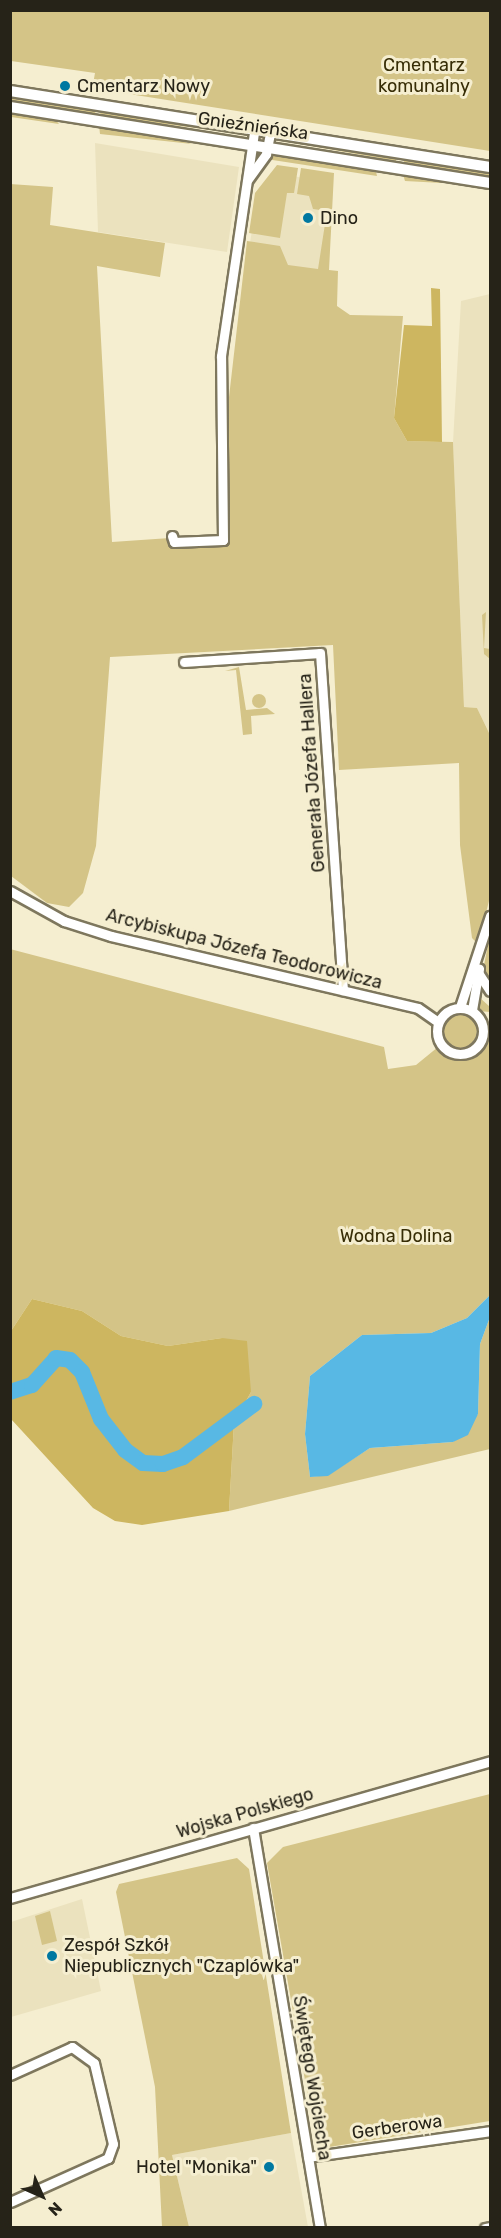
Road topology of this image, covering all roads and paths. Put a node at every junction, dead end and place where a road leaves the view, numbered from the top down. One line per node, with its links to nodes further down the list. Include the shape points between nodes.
1 (10, 91): 3 (main road, Gnieźnieńska)
2 (10, 107): 5 (main road, Gnieźnieńska)
3 (255, 127): 4 (main road, Gnieźnieńska); 5 (street)
4 (271, 129): 6 (street); 7 (main road, Gnieźnieńska)
5 (252, 143): 6 (main road, Gnieźnieńska); 8 (street)
6 (268, 145): 8 (street); 9 (main road, Gnieźnieńska)
7 (490, 167)
8 (246, 181): 10 (street, via 221,356 223,540 174,542)
9 (490, 183)
10 (172, 536)
11 (184, 662): 16 (street, Generała Józefa Hallera, via 320,653)
12 (10, 891): 16 (street, Arcybiskupa Józefa Teodorowicza, via 64,921 111,936)
13 (490, 916): 14 (street)
14 (479, 960): 15 (street); 18 (street)
15 (479, 974): 17 (street); 19 (street)
16 (344, 990): 22 (street, Arcybiskupa Józefa Teodorowicza, via 417,1008)
17 (490, 991)
18 (460, 1007): 19 (street); 22 (street)
19 (472, 1010): 21 (street)
20 (490, 1015): 21 (street)
21 (480, 1017): 23 (street)
22 (438, 1022): 23 (street, via 438,1038 454,1053 476,1049)
23 (487, 1028)
24 (490, 1761): 25 (street, Wojska Polskiego)
25 (253, 1828): 26 (street, Wojska Polskiego); 29 (street, Świętego Wojciecha)
26 (10, 1898)
27 (10, 2075): 30 (street, via 72,2047 94,2063 113,2144 108,2158)
28 (490, 2131): 29 (street, Gerberowa)
29 (308, 2157): 32 (street, Świętego Wojciecha)
30 (10, 2202)
31 (490, 2227): 33 (street)
32 (321, 2228)
33 (485, 2228)

